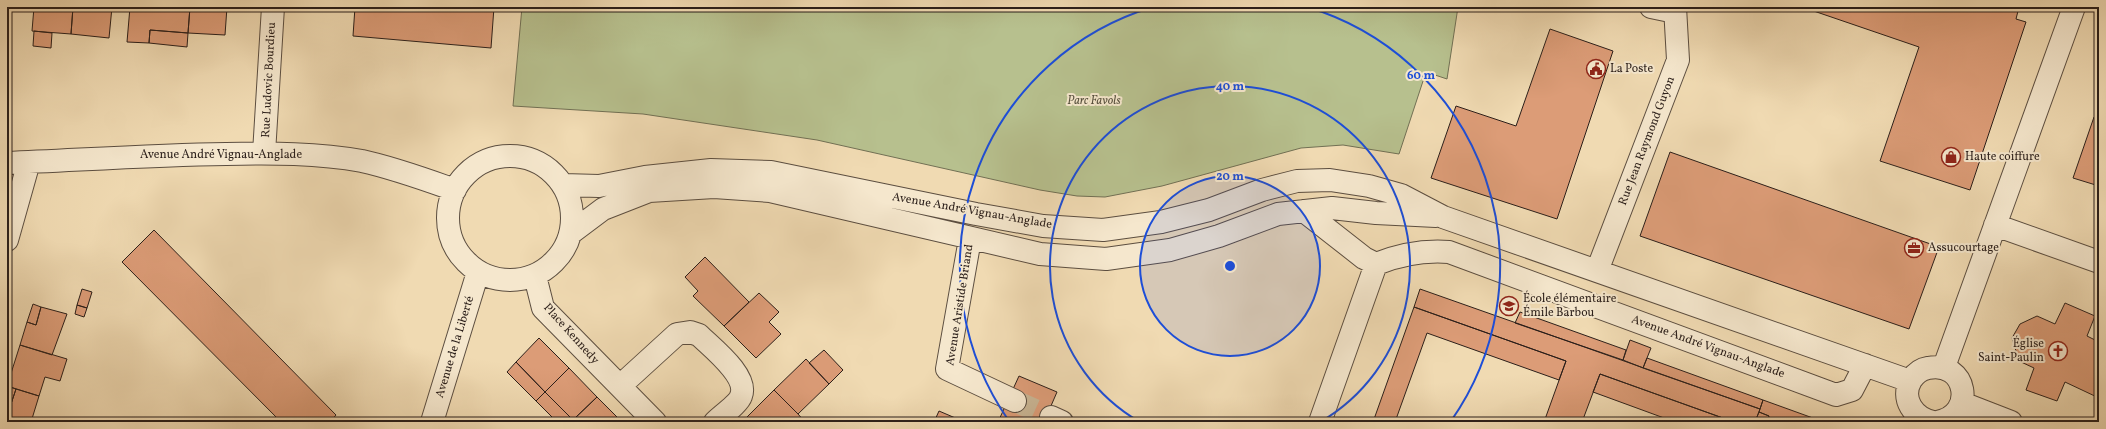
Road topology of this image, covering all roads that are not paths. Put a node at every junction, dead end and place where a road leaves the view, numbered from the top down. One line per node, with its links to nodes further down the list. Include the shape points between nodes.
1 (273, 7): 5 (street, Rue Ludovic Bourdieu)
2 (1651, 7): 4 (street)
3 (2074, 7): 12 (street)
4 (1675, 9): 18 (street, Rue Jean Raymond Guyon, via 1678,60)
5 (264, 153): 7 (street, Avenue André Vignau-Anglade, via 145,155); 9 (street, Avenue André Vignau-Anglade, via 361,161 405,172)
6 (7, 162): 7 (street, Avenue André Vignau-Anglade)
7 (29, 162): 15 (street)
8 (563, 185): 9 (street, via 543,164 515,157 503,157 480,164 465,175); 11 (street, Avenue André Vignau-Anglade, via 599,186 645,177 711,170 771,172 1043,226 1103,230 1161,222 1209,210 1262,190 1297,181 1330,180 1369,186 1401,195); 13 (street, via 570,200 573,216)
9 (455, 190): 19 (street, via 449,208 448,227 454,245 464,260)
10 (1304, 211): 11 (street, Avenue André Vignau-Anglade, via 1332,208); 14 (street, Avenue André Vignau-Anglade, via 1278,214 1219,236 1170,250 1106,259 1040,254); 17 (street, via 1364,258)
11 (1443, 217): 18 (street, Avenue André Vignau-Anglade)
12 (1995, 225): 16 (street); 22 (street)
13 (571, 233): 14 (street, Avenue André Vignau-Anglade, via 603,209 649,191 714,187 770,191); 20 (street, via 564,251 551,266)
14 (970, 239): 25 (street, Avenue Aristide Briand, via 947,370)
15 (7, 240)
16 (2099, 262)
17 (1376, 264): 21 (street, Avenue André Vignau-Anglade, via 1397,256 1427,251 1449,252 1836,395 1852,390); 30 (street)
18 (1597, 271): 21 (street, Avenue André Vignau-Anglade)
19 (478, 272): 20 (street, via 496,279 516,280); 27 (street, Avenue de la Liberté)
20 (535, 276): 24 (street, Place Kennedy, via 544,308)
21 (1865, 365): 23 (street, Avenue André Vignau-Anglade)
22 (1944, 368): 23 (street, via 1925,368); 26 (street, via 1952,372 1962,385)
23 (1910, 381): 31 (street, via 1908,399 1911,408 1917,416)
24 (620, 386): 28 (street, Place Kennedy); 29 (street, via 677,334 690,332 699,336 738,374 742,386 741,396)
25 (1015, 401)
26 (1962, 403): 31 (street, via 1951,417); 32 (street)
27 (432, 422)
28 (655, 422)
29 (715, 422)
30 (1320, 422)
31 (1930, 422)
32 (2011, 422)

